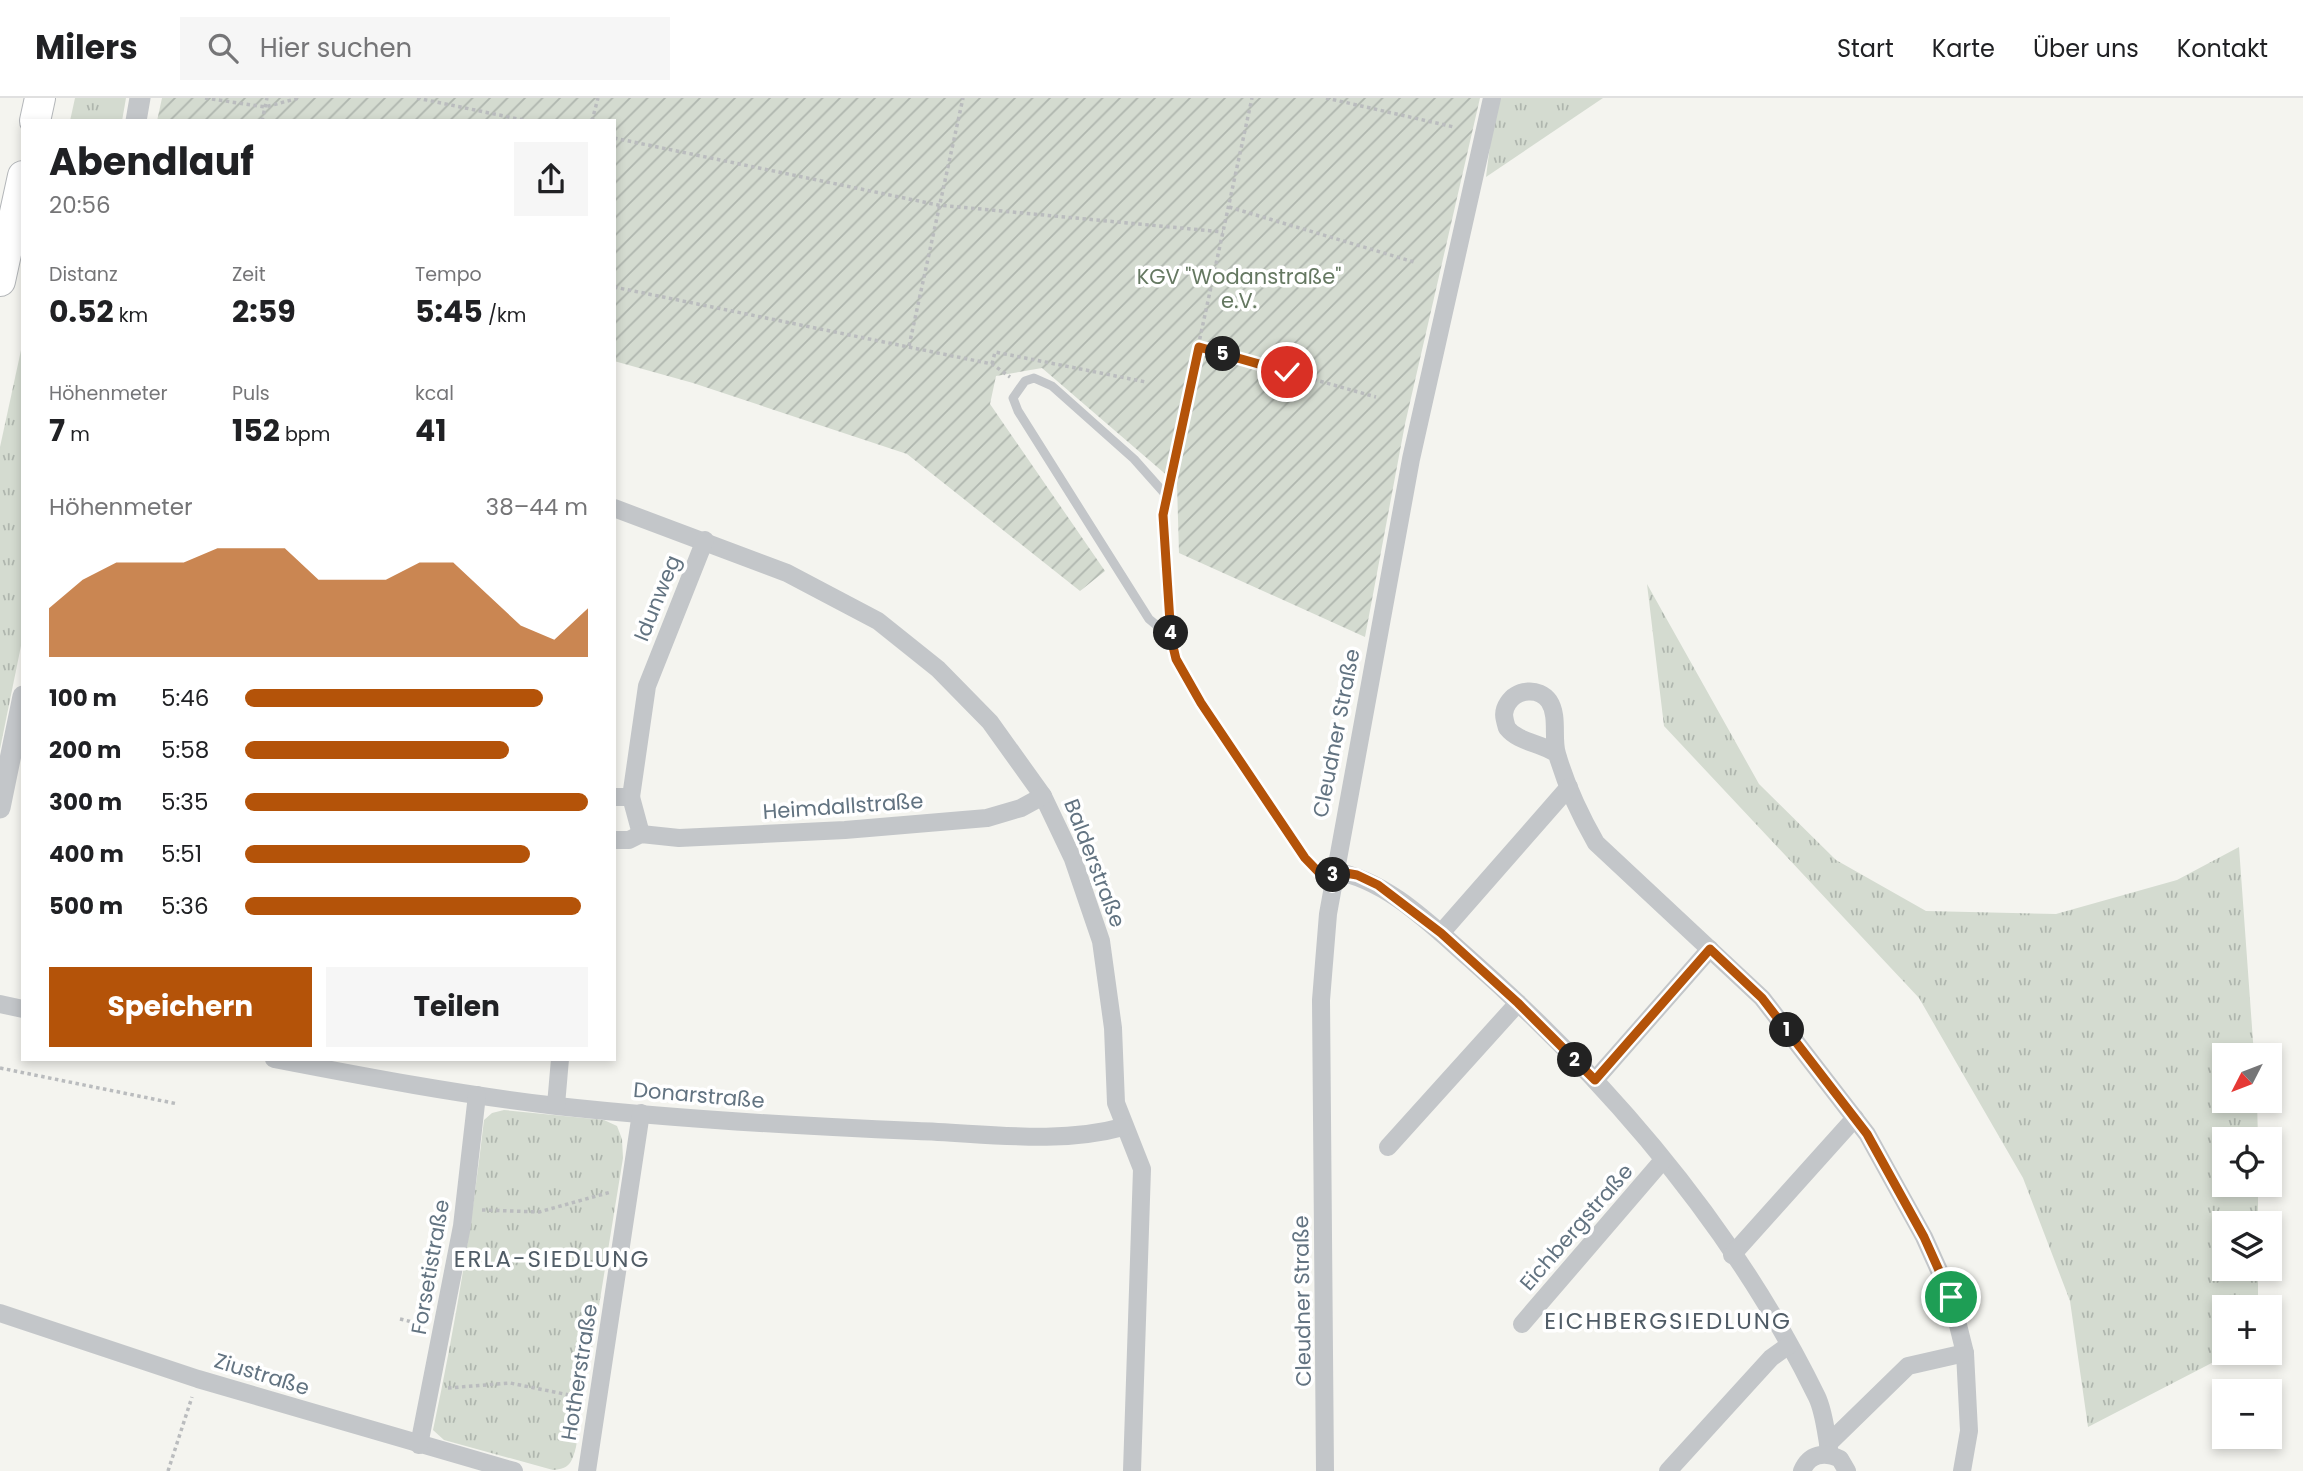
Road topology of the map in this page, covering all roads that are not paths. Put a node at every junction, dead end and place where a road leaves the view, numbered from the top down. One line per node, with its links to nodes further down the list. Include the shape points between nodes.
1 (40, 98): 4 (highway)
2 (140, 98): 5 (street)
3 (1492, 98): 19 (street, Cleudner Straße, via 1411,459)
4 (35, 119)
5 (136, 119)
6 (21, 185): 7 (highway)
7 (0, 281)
8 (616, 510): 9 (street, Balderstraße)
9 (705, 540): 14 (street, Balderstraße, via 849,603 907,642 990,722); 15 (street, Idunweg, via 647,686)
10 (1171, 638): 10 (lane, via 1163,515 1166,495 1134,459 1052,386 1034,378 1018,386 1013,398 1027,426 1149,620); 19 (lane, via 1176,659 1201,703 1305,858)
11 (21, 708): 16 (street)
12 (1557, 754): 13 (street)
13 (1569, 787): 20 (street); 21 (street, via 1596,843)
14 (1044, 796): 17 (street, Heimdallstraße, via 987,818 692,838); 32 (street, Balderstraße, via 1073,859 1101,941 1113,1028 1116,1103)
15 (622, 797): 17 (street)
16 (0, 808)
17 (641, 834): 18 (street, Heimdallstraße)
18 (616, 840)
19 (1333, 879): 20 (street, Eichbergstraße, via 1357,875 1378,885); 45 (street, Cleudner Straße, via 1321,1000)
20 (1441, 933): 22 (street, Eichbergstraße)
21 (1710, 949): 27 (street); 31 (street, via 1762,998)
22 (1518, 1003): 27 (street, Eichbergstraße); 33 (street)
23 (0, 1004): 24 (street)
24 (21, 1009)
25 (285, 1061): 28 (street, Donarstraße)
26 (560, 1061): 29 (street)
27 (1595, 1080): 34 (street, Eichbergstraße)
28 (477, 1095): 29 (street, Donarstraße); 40 (street, Forsetistraße, via 464,1210)
29 (556, 1105): 30 (street, Donarstraße)
30 (641, 1113): 32 (street, Donarstraße, via 807,1126 1042,1135 1092,1135); 43 (street, Hotherstraße)
31 (1855, 1118): 35 (street); 39 (street, via 1924,1237 1951,1297)
32 (1123, 1127): 44 (street, Balderstraße, via 1142,1169)
33 (1388, 1147)
34 (1663, 1160): 35 (street, Eichbergstraße); 37 (street, Eichbergstraße)
35 (1732, 1255): 38 (street, Eichbergstraße)
36 (0, 1313): 40 (street, Ziustraße)
37 (1522, 1324)
38 (1788, 1345): 41 (street, Eichbergstraße, via 1818,1400); 46 (street, via 1770,1358)
39 (1965, 1353): 41 (street, via 1908,1366); 49 (street, via 1969,1431)
40 (419, 1445): 42 (street, Ziustraße)
41 (1829, 1449): 47 (street, via 1810,1458); 48 (street)
42 (503, 1470)
43 (587, 1471)
44 (1132, 1471)
45 (1325, 1471)
46 (1668, 1471)
47 (1802, 1471)
48 (1847, 1471)
49 (1962, 1471)

